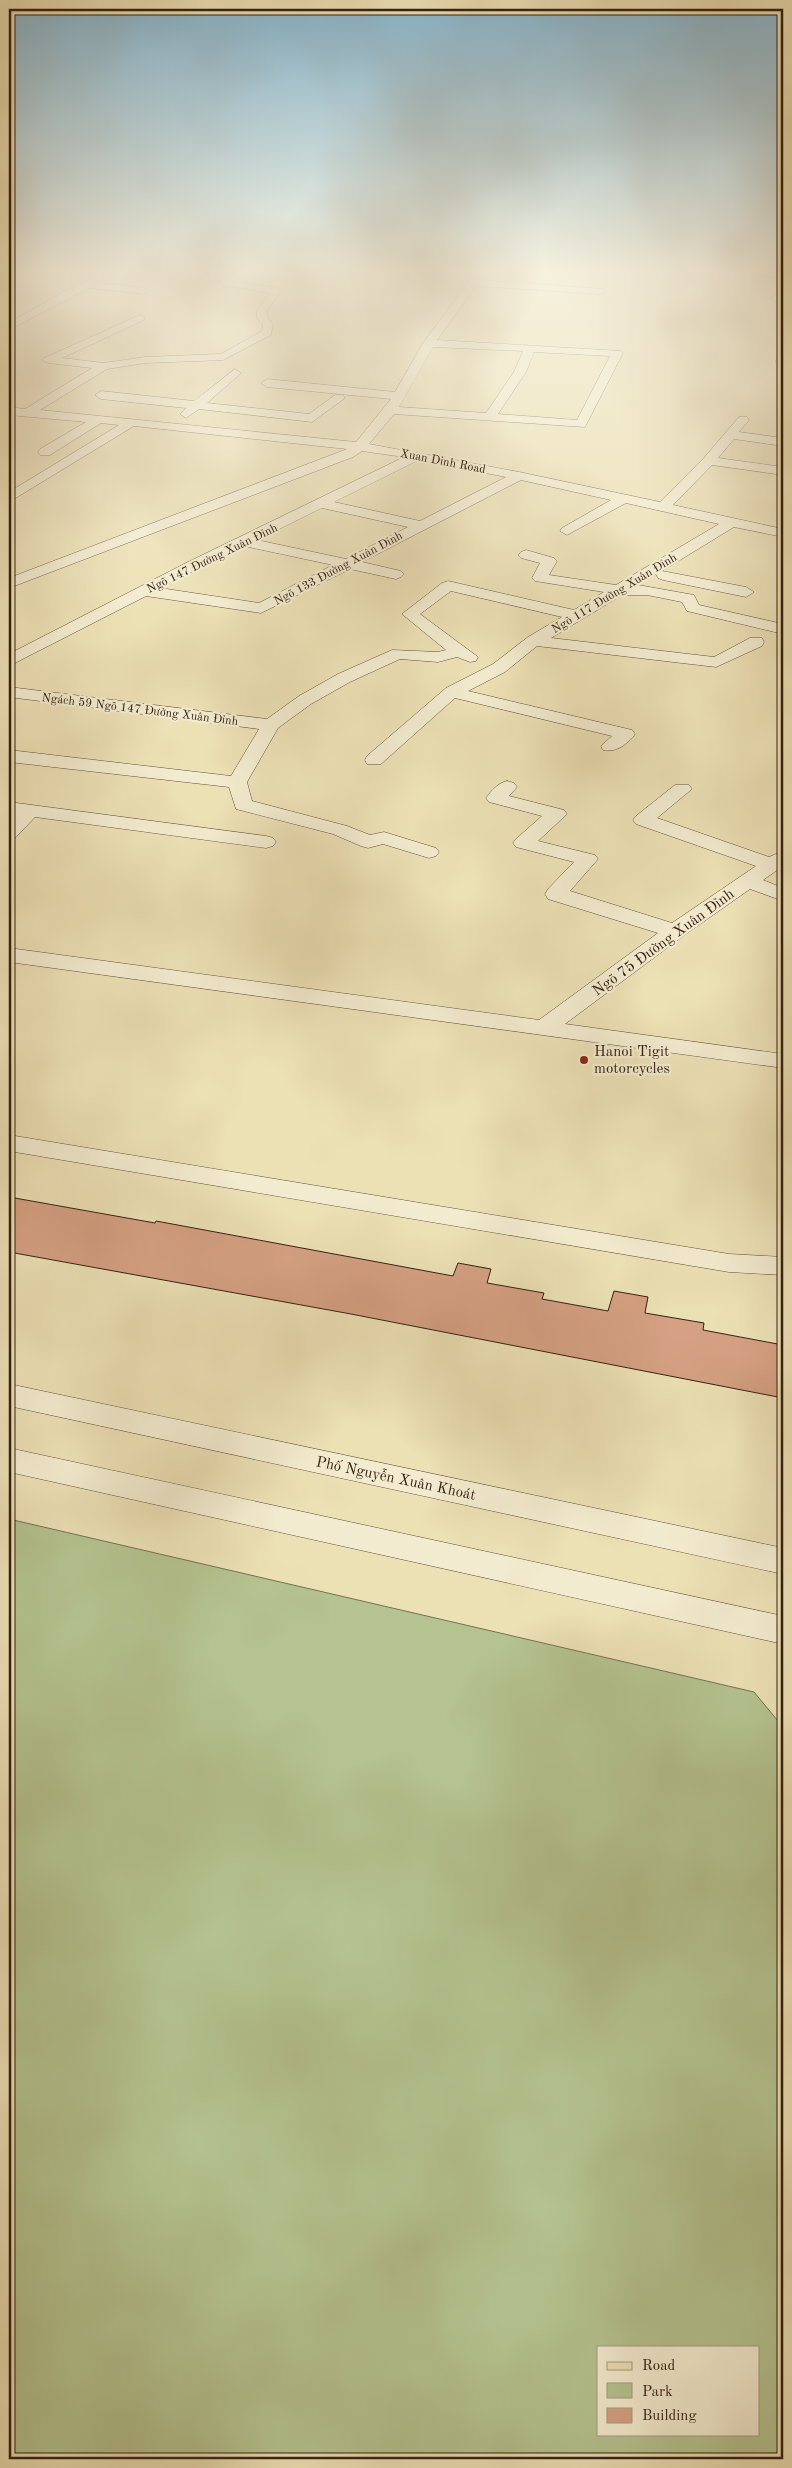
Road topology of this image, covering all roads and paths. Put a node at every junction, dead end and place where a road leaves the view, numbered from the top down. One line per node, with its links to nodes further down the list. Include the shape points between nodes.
1 (72, 386): 15 (street)
2 (217, 386): 8 (street)
3 (299, 386): 10 (street)
4 (405, 386): 10 (street)
5 (511, 386): 16 (street)
6 (600, 386): 16 (street, via 581,424)
7 (195, 387): 8 (street)
8 (214, 389): 12 (street)
9 (101, 396): 12 (street)
10 (400, 396): 13 (street)
11 (315, 402): 12 (street, via 336,401 312,418)
12 (195, 404): 20 (street)
13 (391, 410): 16 (street); 24 (street)
14 (9, 411): 15 (street, Xuan Dinh Road)
15 (28, 413): 17 (street, Xuan Dinh Road)
16 (490, 417)
17 (99, 419): 19 (street, Xuan Dinh Road); 26 (street)
18 (743, 420): 21 (street)
19 (132, 422): 20 (street, Xuan Dinh Road); 31 (street)
20 (174, 426): 22 (street, Xuan Dinh Road)
21 (729, 435): 23 (street); 28 (street)
22 (298, 439): 24 (street, Xuan Dinh Road); 25 (street)
23 (783, 442)
24 (360, 446): 27 (street, Xuan Dinh Road); 44 (street, via 314,468)
25 (282, 451)
26 (45, 452)
27 (417, 456): 30 (street, Xuan Dinh Road); 33 (street, Ngõ 147 Đường Xuân Đỉnh)
28 (709, 461): 29 (street); 34 (street)
29 (783, 471)
30 (519, 476): 32 (street, Xuan Dinh Road); 36 (street, Ngõ 133 Đường Xuân Đỉnh)
31 (9, 498)
32 (623, 499): 34 (street, Xuan Dinh Road); 37 (street)
33 (320, 503): 36 (street); 39 (street, Ngõ 147 Đường Xuân Đỉnh)
34 (663, 507): 35 (street, Xuan Dinh Road)
35 (732, 522): 38 (street, Xuan Dinh Road); 42 (street, Ngõ 117 Đường Xuân Đỉnh)
36 (420, 525): 41 (street, Ngõ 133 Đường Xuân Đỉnh)
37 (567, 531)
38 (783, 533)
39 (243, 542): 41 (street); 46 (street, Ngõ 147 Đường Xuân Đỉnh)
40 (526, 555): 45 (street, via 549,561 540,578)
41 (346, 564): 43 (street); 46 (street, Ngõ 133 Đường Xuân Đỉnh, via 261,608)
42 (649, 572): 45 (street, Ngõ 117 Đường Xuân Đỉnh); 47 (street)
43 (396, 574)
44 (9, 583)
45 (619, 590): 48 (street, Ngõ 117 Đường Xuân Đỉnh); 49 (street, via 647,590 688,598 694,608)
46 (145, 591): 53 (street, Ngõ 147 Đường Xuân Đỉnh)
47 (746, 592)
48 (577, 616): 50 (street, Ngõ 117 Đường Xuân Đỉnh); 52 (street, via 448,586 410,614)
49 (783, 628)
50 (534, 641): 51 (street, via 716,662); 54 (street, Ngõ 117 Đường Xuân Đỉnh)
51 (756, 642)
52 (459, 652): 54 (street); 59 (street, via 438,657 398,654 305,700)
53 (9, 661)
54 (499, 668): 56 (street, Ngõ 117 Đường Xuân Đỉnh)
55 (9, 692): 59 (street, Ngách 59 Ngõ 147 Đường Xuân Đỉnh)
56 (452, 692): 58 (street); 62 (street, Ngõ 117 Đường Xuân Đỉnh)
57 (601, 708): 58 (street)
58 (579, 723): 60 (street, via 626,734)
59 (271, 726): 63 (street)
60 (610, 746)
61 (9, 756): 63 (street)
62 (374, 760)
63 (237, 782): 66 (street)
64 (507, 787): 76 (street, via 496,798 557,814 523,843 588,859 556,894)
65 (682, 789): 73 (street, via 643,820)
66 (243, 804): 70 (street); 72 (street, via 340,830 368,842 384,838)
67 (9, 808): 68 (street)
68 (31, 810): 69 (street); 70 (street)
69 (9, 834)
70 (204, 834): 71 (street)
71 (266, 842)
72 (429, 852)
73 (778, 861): 74 (street, Ngõ 75 Đường Xuân Đỉnh)
74 (747, 882): 75 (street); 76 (street, Ngõ 75 Đường Xuân Đỉnh)
75 (783, 895)
76 (675, 931): 78 (street, Ngõ 75 Đường Xuân Đỉnh)
77 (9, 955): 78 (street)
78 (544, 1028): 79 (street)
79 (783, 1061)
80 (9, 1143): 81 (street, via 729,1263)
81 (783, 1266)
82 (9, 1395): 84 (street, Phố Nguyễn Xuân Khoát)
83 (9, 1460): 85 (street)
84 (783, 1561)
85 (783, 1630)

